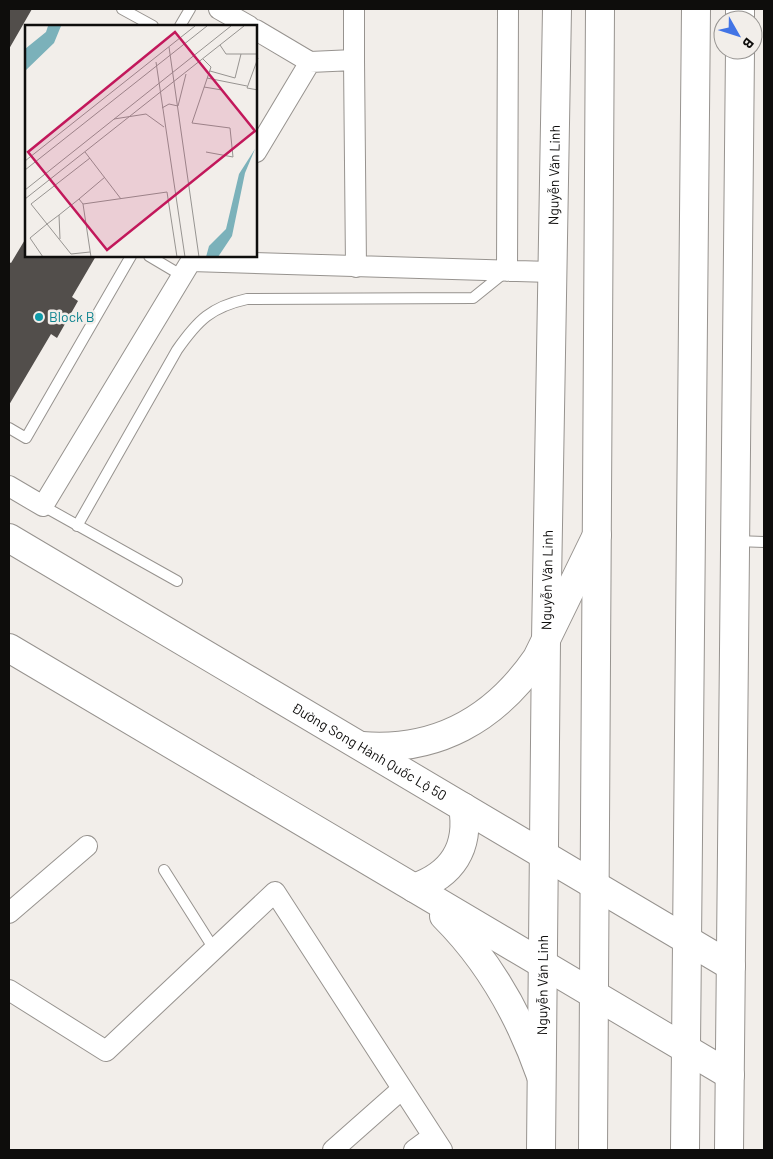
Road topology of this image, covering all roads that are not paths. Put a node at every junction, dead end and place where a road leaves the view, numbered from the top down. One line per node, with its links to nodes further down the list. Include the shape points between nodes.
1 (122, 9): 9 (lane)
2 (190, 9): 10 (lane)
3 (219, 9): 11 (street)
4 (354, 9): 13 (street)
5 (508, 9): 21 (street)
6 (557, 9): 22 (main road, Nguyễn Văn Linh)
7 (600, 9): 27 (main road)
8 (696, 9): 42 (main road)
9 (151, 25)
10 (181, 25)
11 (247, 25)
12 (258, 31): 15 (street)
13 (354, 60): 15 (street); 20 (street)
14 (740, 60): 29 (main road)
15 (310, 62): 16 (street)
16 (258, 149)
17 (130, 258): 23 (lane, via 26,438)
18 (159, 258): 19 (lane)
19 (189, 264): 20 (street); 25 (street)
20 (356, 267): 21 (street)
21 (506, 271): 22 (street); 26 (lane, via 473,298 247,299 228,303 209,313 177,350)
22 (551, 272): 32 (main road, Nguyễn Văn Linh)
23 (9, 428)
24 (9, 486): 25 (street)
25 (43, 506): 26 (lane)
26 (77, 526): 31 (lane)
27 (596, 535): 32 (main road); 39 (main road)
28 (9, 538): 34 (main road, Đường Song Hành Quốc Lộ 50)
29 (735, 541): 30 (lane); 45 (main road)
30 (764, 542)
31 (177, 581)
32 (546, 640): 34 (main road, via 533,664 512,690 464,727 437,738 402,746); 37 (main road, Nguyễn Văn Linh)
33 (9, 648): 40 (main road)
34 (360, 746): 35 (main road, Đường Song Hành Quốc Lộ 50)
35 (463, 807): 37 (main road, Đường Song Hành Quốc Lộ 50); 40 (main road, via 465,833 456,858 438,877)
36 (87, 846): 41 (street)
37 (544, 855): 39 (main road, Đường Song Hành Quốc Lộ 50); 44 (main road, Nguyễn Văn Linh)
38 (164, 870): 43 (lane)
39 (595, 885): 42 (main road, Đường Song Hành Quốc Lộ 50); 47 (main road)
40 (414, 888): 44 (main road); 50 (main road, via 456,928 492,974 521,1025)
41 (9, 913)
42 (686, 939): 45 (main road, Đường Song Hành Quốc Lộ 50); 48 (main road)
43 (214, 949): 46 (street, via 106,1051); 51 (street, via 275,892)
44 (543, 964): 47 (main road); 50 (main road, Nguyễn Văn Linh)
45 (731, 966): 49 (main road)
46 (9, 990)
47 (594, 995): 48 (main road); 56 (main road)
48 (686, 1049): 49 (main road); 57 (main road)
49 (730, 1075): 58 (main road)
50 (542, 1080): 55 (main road, Nguyễn Văn Linh)
51 (402, 1089): 52 (street); 53 (street)
52 (437, 1143): 54 (street)
53 (333, 1150)
54 (414, 1150)
55 (541, 1150)
56 (593, 1150)
57 (684, 1150)
58 (729, 1150)

